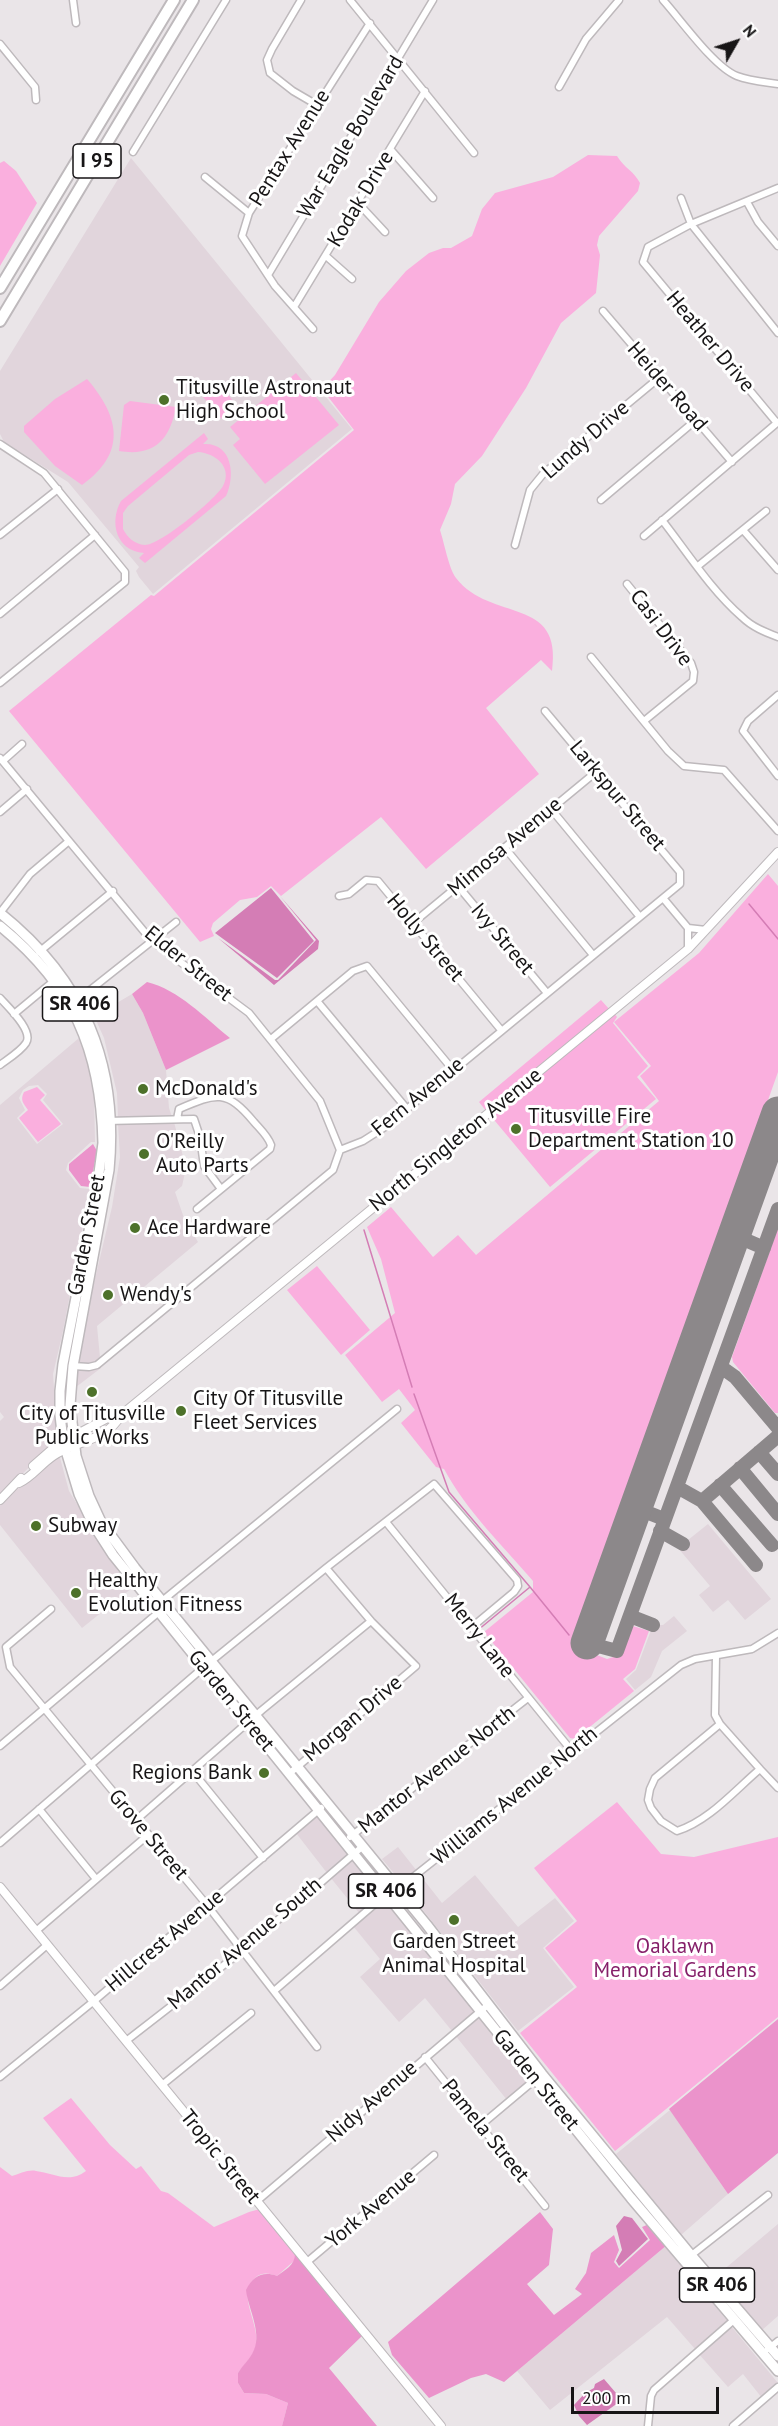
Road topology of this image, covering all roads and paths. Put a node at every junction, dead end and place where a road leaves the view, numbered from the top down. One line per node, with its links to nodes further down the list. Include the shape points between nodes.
1 (73, 0): 10 (street)
2 (174, 0): 35 (highway, I 95)
3 (194, 0): 38 (highway, I 95)
4 (226, 0): 20 (street)
5 (301, 0): 18 (street, via 267,60 270,73)
6 (350, 0): 11 (street)
7 (433, 0): 13 (street, War Eagle Boulevard)
8 (619, 0): 15 (street, via 586,39)
9 (663, 0): 14 (street, via 734,75)
10 (76, 23)
11 (370, 23): 13 (street); 18 (street, Pentax Avenue)
12 (0, 44): 17 (street, via 35,87)
13 (399, 58): 16 (street); 33 (street, War Eagle Boulevard)
14 (778, 84)
15 (559, 87)
16 (425, 91): 19 (street, Kodak Drive); 21 (street)
17 (36, 100)
18 (317, 105): 28 (street, Pentax Avenue)
19 (391, 150): 24 (street); 27 (street, Kodak Drive)
20 (133, 152)
21 (474, 153)
22 (205, 177): 28 (street)
23 (778, 188): 26 (street)
24 (433, 198)
25 (681, 198): 29 (street)
26 (747, 201): 29 (street); 31 (street)
27 (358, 203): 30 (street); 32 (street, Kodak Drive)
28 (249, 213): 33 (street, Pentax Avenue, via 242,236)
29 (691, 224): 40 (street); 43 (street, Heather Drive, via 648,247 643,262)
30 (385, 232)
31 (778, 246)
32 (326, 255): 34 (street); 36 (street, Kodak Drive)
33 (268, 275): 36 (street)
34 (352, 279)
35 (0, 288)
36 (294, 307): 39 (street)
37 (603, 312): 41 (street, Heider Road)
38 (0, 321)
39 (313, 329)
40 (778, 333)
41 (660, 377): 42 (street, Heider Road); 54 (street, Lundy Drive, via 543,474 530,490)
42 (696, 420): 45 (street, Heider Road); 47 (street)
43 (778, 423): 45 (street)
44 (0, 444): 46 (street, via 44,473)
45 (732, 462): 49 (street)
46 (58, 489): 51 (street); 52 (street)
47 (602, 500)
48 (766, 511): 50 (street)
49 (662, 520): 53 (street); 55 (street)
50 (743, 530): 55 (street); 56 (street)
51 (1, 535)
52 (95, 535): 58 (street); 61 (street, via 125,572 124,582)
53 (644, 536)
54 (515, 545)
55 (699, 566): 59 (street, via 742,618)
56 (778, 570)
57 (627, 584): 64 (street, Casi Drive, via 691,663 694,672 693,681)
58 (0, 614)
59 (778, 638)
60 (591, 657): 64 (street)
61 (0, 683)
62 (778, 695): 68 (street, via 748,721 743,731)
63 (545, 711): 67 (street, Larkspur Street)
64 (644, 722): 72 (street, via 684,766 724,770)
65 (22, 744): 66 (street)
66 (2, 759): 69 (street, Elder Street)
67 (596, 772): 70 (street, Mimosa Avenue); 76 (street, Larkspur Street, via 680,872)
68 (778, 776)
69 (27, 789): 71 (street); 73 (street, Elder Street)
70 (551, 809): 74 (street, Mimosa Avenue); 82 (street)
71 (0, 812)
72 (778, 831)
73 (69, 841): 78 (street, Elder Street); 81 (street, via 30,873)
74 (505, 848): 77 (street, Mimosa Avenue); 91 (street)
75 (778, 852): 87 (street, North Singleton Avenue)
76 (680, 884): 80 (street, Fern Avenue)
77 (458, 886): 84 (street, Mimosa Avenue); 93 (street, Ivy Street)
78 (113, 891): 88 (street, Elder Street); 90 (street)
79 (339, 896): 84 (street, Holly Street, via 349,894 366,880 378,881)
80 (663, 898): 82 (street, Fern Avenue); 86 (street)
81 (0, 913): 90 (main road, Garden Street / SR 406, via 22,931)
82 (640, 917): 91 (street, Fern Avenue)
83 (176, 922): 88 (street)
84 (413, 923): 98 (street, Holly Street)
85 (0, 926): 90 (main road, Garden Street / SR 406)
86 (688, 928): 87 (street); 89 (street)
87 (706, 930): 89 (street, North Singleton Avenue)
88 (152, 940): 96 (street); 99 (street, Elder Street, via 249,1013)
89 (688, 948): 114 (street, North Singleton Avenue, via 118,1421 97,1437)
90 (37, 953): 92 (main road, Garden Street / SR 406)
91 (592, 955): 93 (street, Fern Avenue)
92 (58, 977): 96 (main road, Garden Street / SR 406); 97 (street)
93 (547, 993): 98 (street, Fern Avenue)
94 (0, 998): 97 (street)
95 (317, 1001): 99 (street); 101 (street, via 353,971 367,966); 102 (street)
96 (74, 1003): 104 (main road, Garden Street / SR 406, via 96,1038 106,1074)
97 (14, 1014): 100 (street, via 28,1033 28,1041)
98 (501, 1030): 101 (street, Fern Avenue)
99 (271, 1039): 105 (street, Elder Street, via 320,1101)
100 (0, 1065)
101 (453, 1070): 102 (street, Fern Avenue)
102 (406, 1109): 105 (street, Fern Avenue, via 363,1141)
103 (177, 1119): 104 (street); 106 (street, via 194,1119 204,1166); 106 (street, via 179,1109 211,1096 225,1098 241,1105 270,1141 270,1149)
104 (107, 1121): 108 (main road, Garden Street / SR 406); 110 (main road, Garden Street / SR 406, via 109,1170)
105 (340, 1150): 112 (street, via 333,1170 97,1365)
106 (221, 1189): 107 (street)
107 (197, 1209)
108 (85, 1249): 109 (main road, Garden Street / SR 406); 110 (main road, via 85,1267)
109 (80, 1273): 111 (main road); 114 (main road, Garden Street / SR 406, via 60,1391)
110 (90, 1276): 111 (main road, Garden Street / SR 406)
111 (86, 1300): 112 (main road, Garden Street / SR 406)
112 (73, 1366): 114 (main road, Garden Street / SR 406)
113 (397, 1409): 118 (street)
114 (69, 1444): 115 (street, North Singleton Avenue, via 42,1456); 118 (main road, Garden Street / SR 406, via 101,1522); 120 (main road, Garden Street / SR 406, via 79,1494 93,1524)
115 (0, 1500)
116 (386, 1522): 117 (street); 122 (street, Merry Lane); 122 (street, via 434,1484 517,1580 514,1592)
117 (326, 1568): 121 (street); 125 (street)
118 (162, 1601): 120 (street); 125 (main road, Garden Street / SR 406)
119 (51, 1609): 127 (street, Grove Street, via 6,1647 10,1667)
120 (159, 1612): 125 (main road, Garden Street / SR 406); 127 (street)
121 (371, 1622): 128 (street); 134 (street, Morgan Drive, via 416,1666)
122 (472, 1627): 126 (street, Merry Lane)
123 (778, 1633): 124 (street, Williams Avenue North, via 752,1649)
124 (716, 1656): 130 (street, via 715,1715); 132 (street, Williams Avenue North, via 681,1665)
125 (208, 1664): 128 (main road, Garden Street / SR 406); 129 (main road, Garden Street / SR 406); 133 (street)
126 (528, 1698): 132 (street, Merry Lane); 144 (street, Mantor Avenue North)
127 (44, 1709): 131 (street); 133 (street, Grove Street)
128 (258, 1716): 129 (street); 134 (main road, Garden Street / SR 406)
129 (250, 1723): 136 (street); 137 (main road, Garden Street / SR 406)
130 (720, 1724): 135 (street); 135 (street, via 655,1778 648,1800 656,1816 677,1831 689,1827)
131 (0, 1746)
132 (571, 1750): 151 (street, Williams Avenue North)
133 (90, 1765): 140 (street); 142 (street, Grove Street)
134 (298, 1765): 137 (street, Morgan Drive); 139 (main road, Garden Street / SR 406)
135 (760, 1769): 138 (street)
136 (193, 1772): 142 (street); 149 (street)
137 (290, 1773): 141 (main road, Garden Street / SR 406)
138 (778, 1788)
139 (328, 1802): 141 (street, Hillcrest Avenue); 144 (main road, Garden Street / SR 406)
140 (39, 1809): 146 (street); 150 (street)
141 (319, 1809): 145 (main road, Garden Street / SR 406); 149 (street, Hillcrest Avenue)
142 (136, 1820): 143 (street, Grove Street)
143 (148, 1834): 150 (street); 154 (street, Grove Street)
144 (354, 1834): 145 (street, Mantor Avenue North); 147 (main road, Garden Street / SR 406)
145 (345, 1841): 148 (main road, Garden Street / SR 406)
146 (0, 1842)
147 (363, 1846): 148 (street, Mantor Avenue South); 151 (main road, Garden Street / SR 406)
148 (354, 1852): 153 (main road, Garden Street / SR 406); 159 (street, Mantor Avenue South)
149 (263, 1858): 154 (street, Hillcrest Avenue)
150 (96, 1879): 156 (street)
151 (399, 1889): 153 (street, Williams Avenue North); 155 (main road, Garden Street / SR 406)
152 (1, 1891): 156 (street, Tropic Street)
153 (388, 1893): 157 (main road, Garden Street / SR 406); 161 (street)
154 (207, 1905): 159 (street, Grove Street); 162 (street, Hillcrest Avenue)
155 (427, 1924): 157 (main road); 163 (main road, Garden Street / SR 406)
156 (36, 1931): 158 (street, Tropic Street)
157 (421, 1935): 164 (main road, Garden Street / SR 406)
158 (47, 1945): 160 (street); 162 (street, Tropic Street)
159 (242, 1951): 161 (street, Grove Street); 167 (street, Mantor Avenue South)
160 (0, 1986)
161 (274, 1991): 169 (street, Grove Street)
162 (94, 2001): 167 (street, Tropic Street); 171 (street, Hillcrest Avenue)
163 (489, 2004): 164 (street, Nidy Avenue); 166 (main road, Garden Street / SR 406)
164 (481, 2011): 168 (main road, Garden Street / SR 406); 170 (street, Nidy Avenue)
165 (251, 2013): 173 (street)
166 (517, 2040): 168 (street); 172 (main road, Garden Street / SR 406)
167 (126, 2041): 173 (street, Tropic Street)
168 (509, 2046): 172 (main road, Garden Street / SR 406)
169 (317, 2047)
170 (425, 2057): 174 (street, Pamela Street); 177 (street, Nidy Avenue)
171 (0, 2077)
172 (539, 2077): 174 (street); 179 (main road, Garden Street / SR 406)
173 (162, 2085): 177 (street, Tropic Street)
174 (481, 2125): 178 (street, Pamela Street)
175 (435, 2155): 180 (street, York Avenue)
176 (768, 2195): 179 (street)
177 (257, 2201): 180 (street, Tropic Street)
178 (545, 2206)
179 (687, 2258): 181 (main road, Garden Street / SR 406); 182 (main road, Garden Street / SR 406)
180 (307, 2262): 187 (street, Tropic Street)
181 (735, 2319): 182 (main road, Garden Street / SR 406); 188 (street, via 654,2390)
182 (771, 2347): 183 (main road, Garden Street / SR 406); 184 (main road, Garden Street / SR 406)
183 (778, 2356)
184 (778, 2372)
185 (778, 2387): 186 (street)
186 (742, 2418): 189 (street); 190 (street)
187 (441, 2426)
188 (648, 2426)
189 (733, 2426)
190 (748, 2426)

